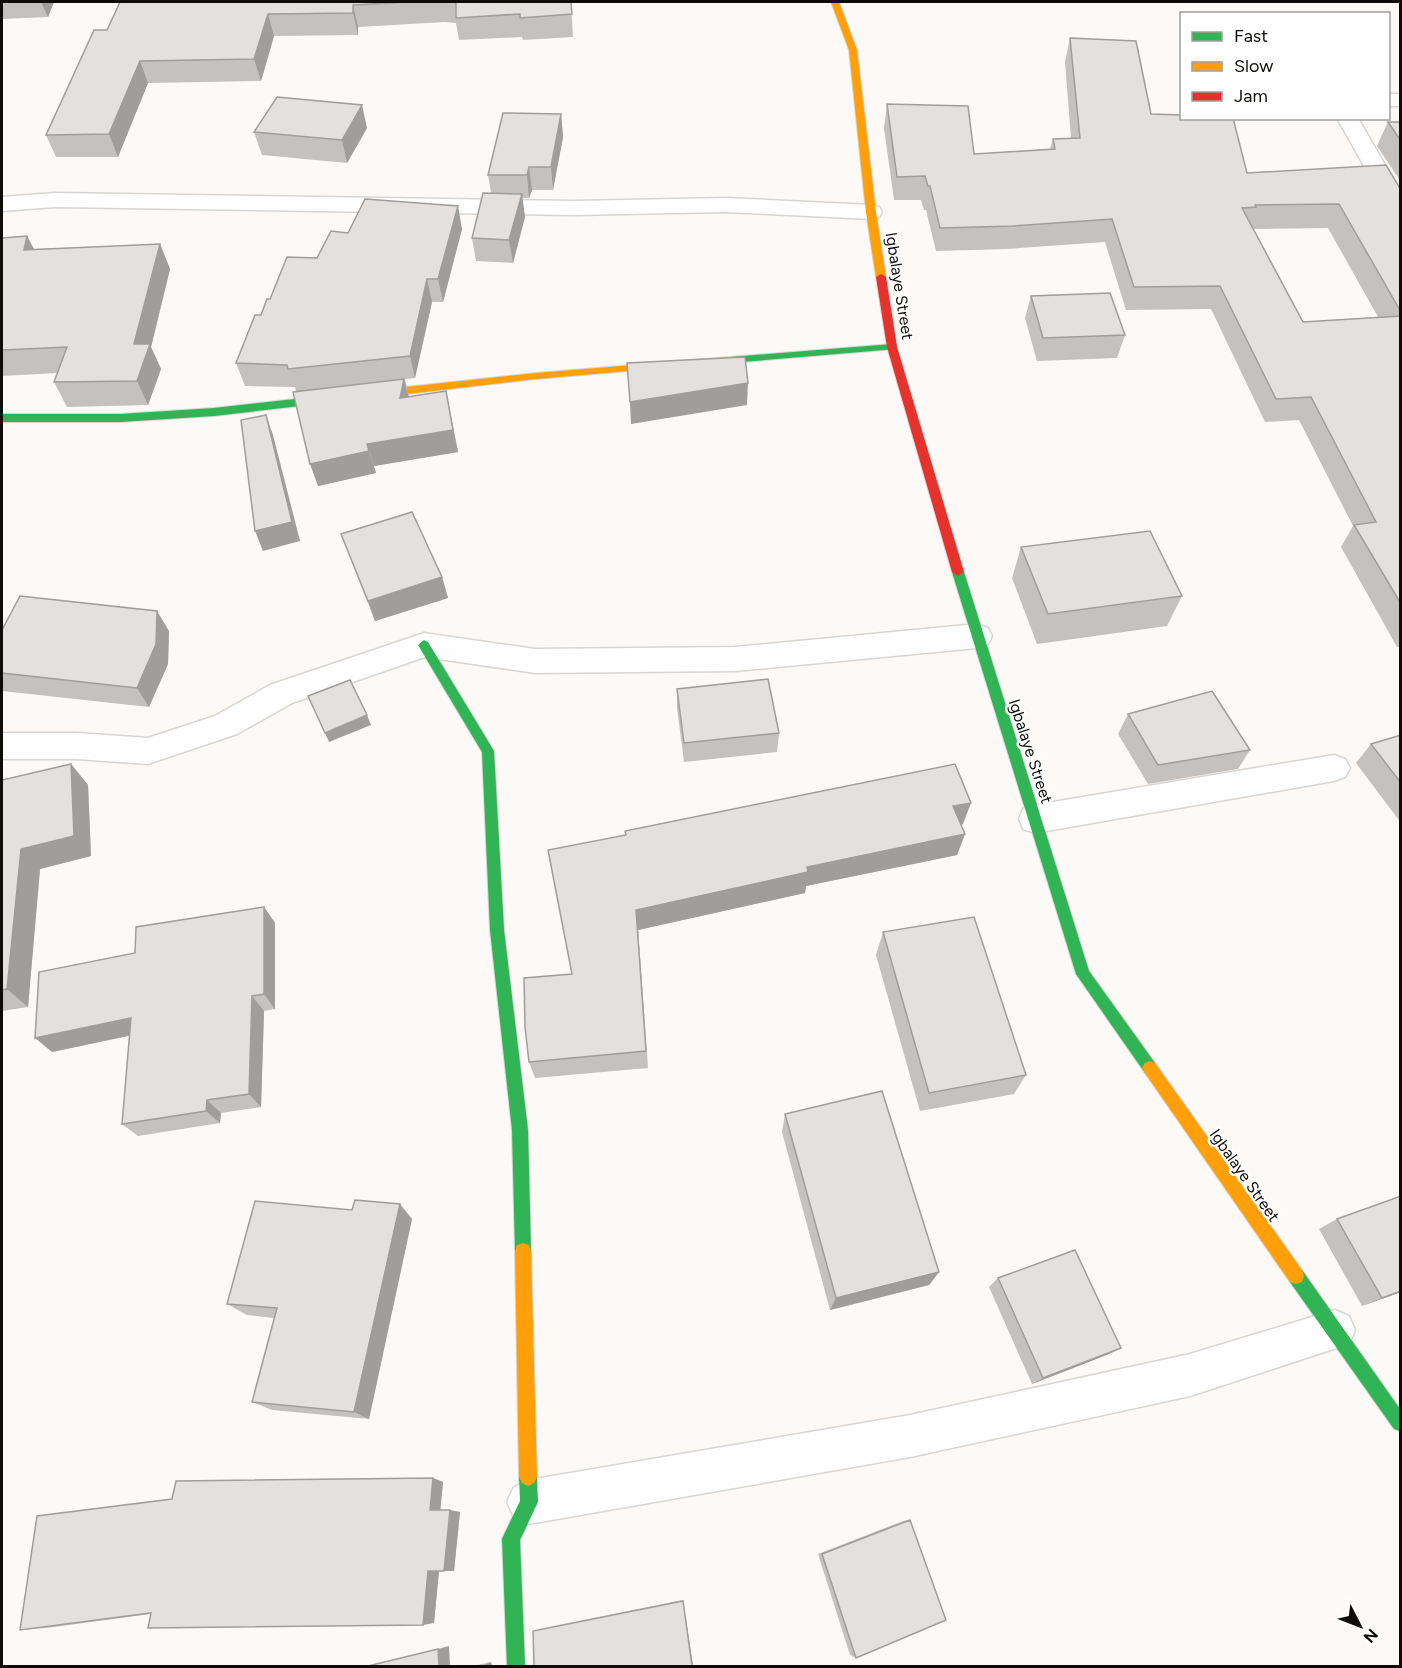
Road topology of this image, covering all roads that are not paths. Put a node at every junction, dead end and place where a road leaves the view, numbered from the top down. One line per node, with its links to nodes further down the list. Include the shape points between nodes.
1 (835, 2): 5 (street, Igbalaye Street, via 853,50)
2 (1348, 120): 4 (street)
3 (2, 204): 5 (street, via 55,200 573,208 726,205)
4 (1401, 210)
5 (872, 212): 6 (street, Igbalaye Street)
6 (891, 347): 7 (street, via 525,377 214,412 120,418); 8 (street, Igbalaye Street)
7 (2, 418)
8 (977, 636): 9 (street, via 735,659 536,661); 12 (street, Igbalaye Street)
9 (424, 645): 10 (street, via 281,694 226,725 148,751); 15 (street, via 488,751 497,930 519,1130)
10 (2, 746)
11 (1334, 768): 12 (street)
12 (1035, 819): 13 (street, Igbalaye Street, via 1083,974)
13 (1335, 1330): 14 (street, Igbalaye Street); 15 (street, via 1190,1375 910,1436)
14 (1396, 1409)
15 (529, 1502): 16 (street, via 511,1539)
16 (516, 1666)

